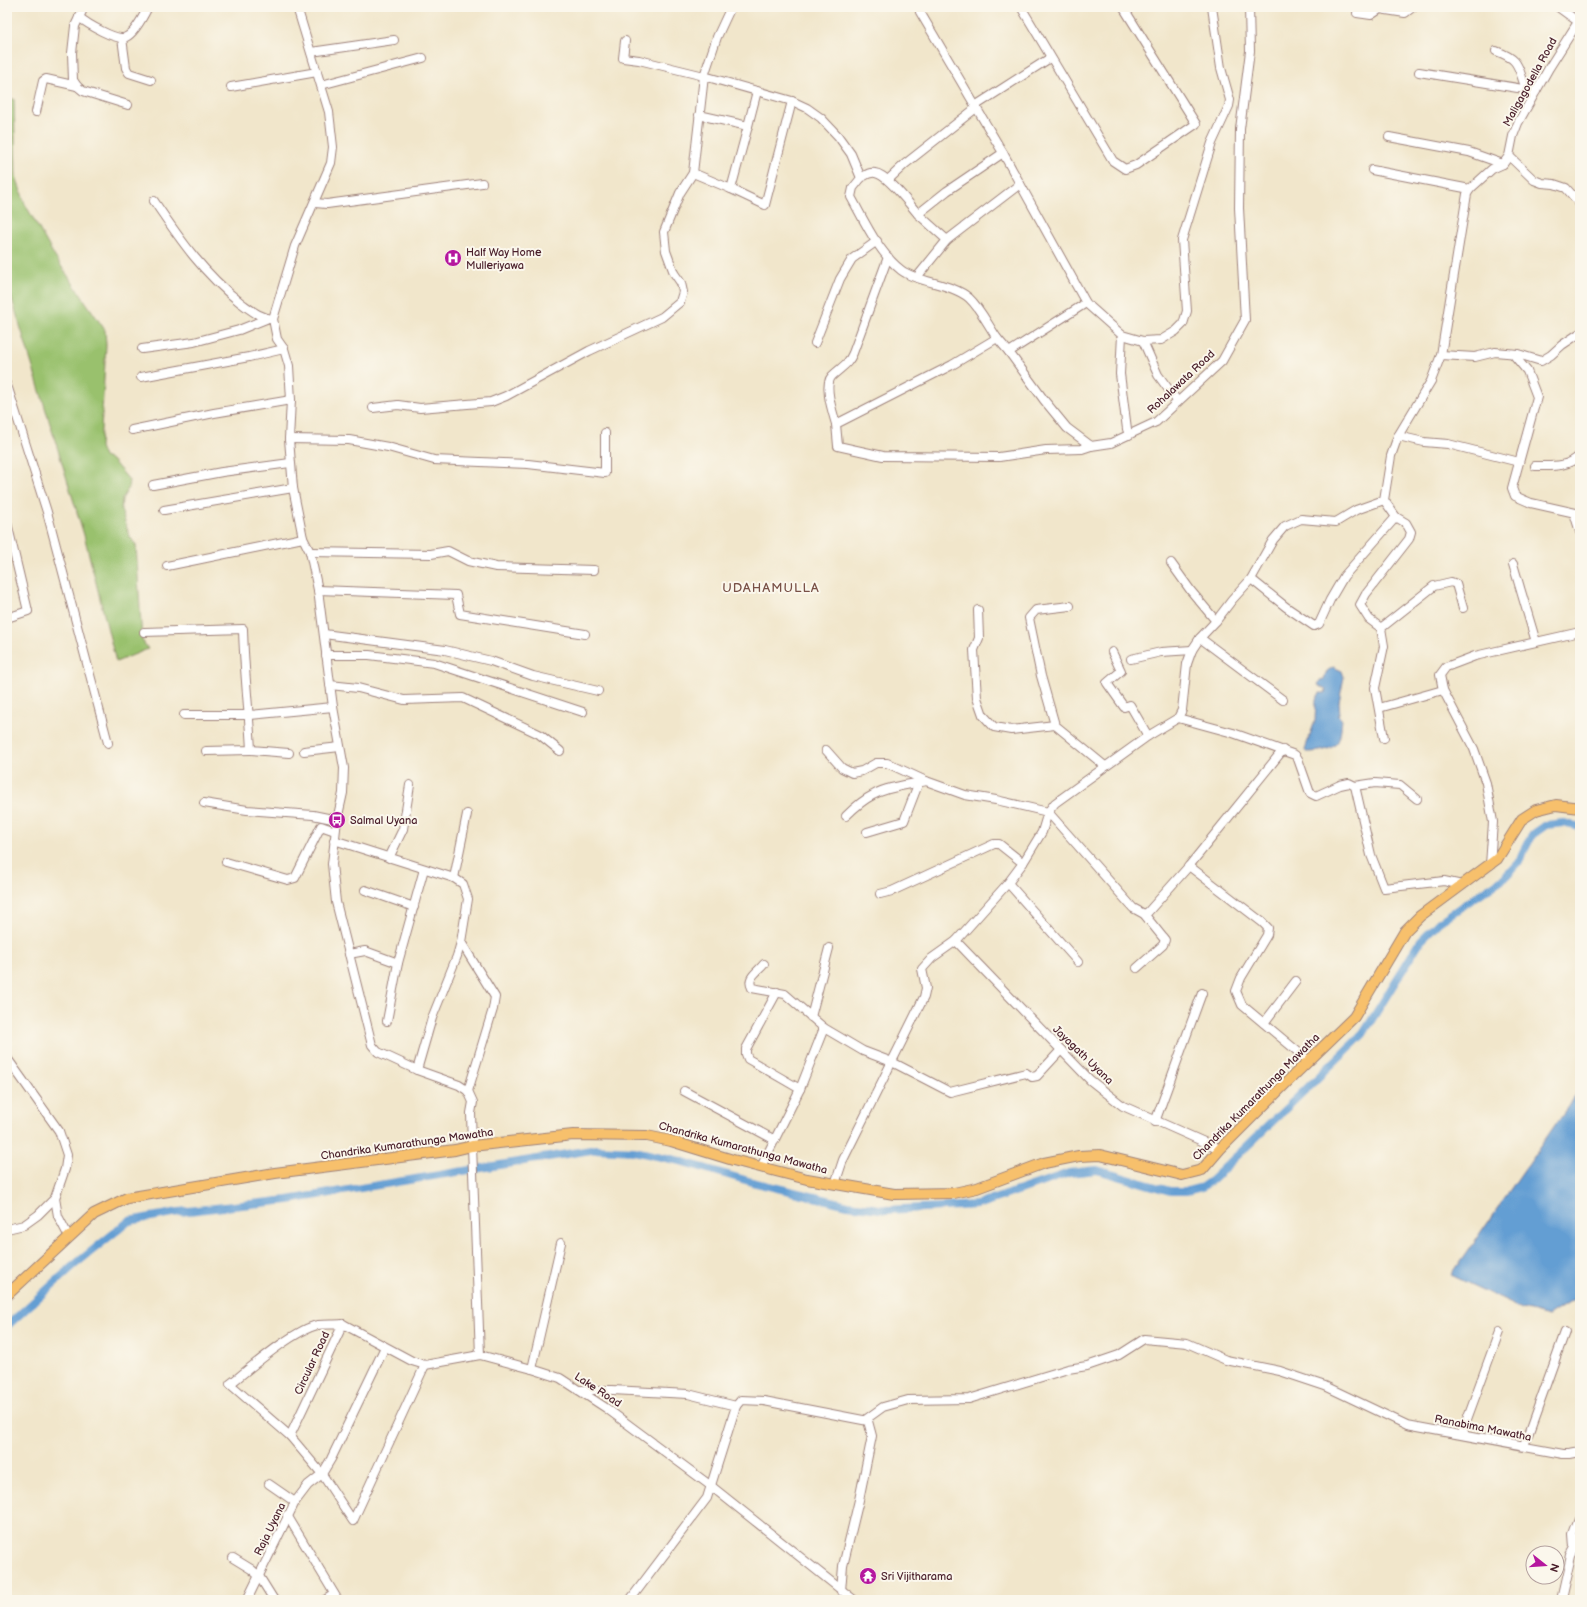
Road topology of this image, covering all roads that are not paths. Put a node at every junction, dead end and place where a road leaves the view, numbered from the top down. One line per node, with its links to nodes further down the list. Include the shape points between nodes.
1 (84, 7): 13 (street)
2 (148, 7): 15 (street, via 143,19 127,37)
3 (297, 7): 19 (street)
4 (731, 7): 24 (street, via 717,37)
5 (919, 7): 34 (street)
6 (1020, 7): 21 (street)
7 (1123, 7): 21 (street, via 1196,124 1136,165 1125,169 1113,160)
8 (1212, 7): 63 (street, via 1221,68 1230,100 1212,143 1182,240 1187,311 1183,324 1176,331 1161,340)
9 (1249, 7): 73 (street, Rohalawata Road, via 1250,51 1240,129 1239,208 1245,320 1222,361)
10 (1413, 7): 12 (street, via 1405,13 1380,9 1371,15)
11 (1558, 7): 14 (street)
12 (1357, 13)
13 (79, 16): 15 (street, via 96,29); 27 (street, via 75,26 72,53 72,80)
14 (1579, 23): 30 (street, Maligagodella Road)
15 (122, 38): 25 (street, via 129,73)
16 (394, 40): 19 (street)
17 (625, 41): 24 (street, via 623,58)
18 (1496, 51): 29 (street, via 1516,61)
19 (312, 52): 22 (street)
20 (423, 58): 26 (street)
21 (1050, 58): 34 (street)
22 (317, 72): 26 (street); 28 (street)
23 (1419, 72): 29 (street)
24 (704, 76): 31 (street); 36 (street)
25 (151, 80)
26 (321, 85): 51 (street, via 329,112 333,147 330,163)
27 (76, 86): 33 (street, via 83,91); 35 (street, via 43,81)
28 (231, 87)
29 (1526, 89): 30 (street)
30 (1536, 90): 40 (street, Maligagodella Road, via 1513,136)
31 (757, 91): 32 (street); 37 (street)
32 (792, 101): 44 (street, via 821,118 838,136 851,154); 48 (street, via 765,205)
33 (128, 105)
34 (975, 107): 39 (street); 45 (street)
35 (36, 112)
36 (699, 115): 37 (street); 43 (street)
37 (748, 126): 48 (street)
38 (1389, 137): 41 (street, via 1469,152)
39 (1002, 153): 47 (street); 53 (street)
40 (1509, 156): 41 (street); 52 (street, via 1534,180 1566,188)
41 (1502, 164): 49 (street, via 1492,169)
42 (1372, 170): 49 (street)
43 (693, 172): 48 (street); 74 (street, via 680,193 664,232 666,251 683,292 680,302 662,316 491,402 420,408 398,405)
44 (861, 178): 45 (street, via 869,173 877,173); 55 (street, via 853,188 851,197)
45 (888, 180): 53 (street)
46 (482, 183): 51 (street, via 327,204)
47 (1020, 184): 54 (street); 58 (street)
48 (731, 189)
49 (1470, 189): 69 (street, via 1467,194)
50 (154, 201): 59 (street, via 185,248 221,287 256,314)
51 (315, 203): 59 (street, via 295,246)
52 (1580, 204)
53 (918, 214): 54 (street)
54 (947, 240): 57 (street)
55 (877, 241): 56 (street); 64 (street, via 852,259 840,279)
56 (888, 257): 57 (street, via 902,271); 75 (street, via 854,353 849,362 831,377 828,384)
57 (917, 277): 62 (street, via 968,297)
58 (1086, 303): 61 (street); 67 (street)
59 (270, 319): 65 (street, via 277,339); 66 (street, via 194,342)
60 (1580, 332): 68 (street, via 1541,361 1526,355)
61 (1122, 335): 63 (street); 78 (street, via 1120,374)
62 (997, 338): 67 (street); 75 (street, via 952,365)
63 (1143, 341): 73 (street, via 1158,375)
64 (815, 343)
65 (284, 349): 70 (street, via 249,358); 72 (street, via 289,366)
66 (142, 350)
67 (1009, 352): 81 (street, via 1066,428)
68 (1513, 354): 69 (street, via 1495,352 1475,357); 83 (street, via 1527,371 1537,397)
69 (1441, 355): 79 (street, via 1431,381)
70 (141, 377)
71 (7, 385): 131 (street, via 47,512)
72 (291, 400): 76 (street); 80 (street)
73 (1178, 402): 78 (street, Rohalawata Road, via 1156,422)
74 (374, 408)
75 (836, 424): 81 (street, Rohalawata Road, via 838,446 883,456 999,457)
76 (132, 430)
77 (605, 433): 80 (street, via 605,473 528,464 434,460 388,447 349,440)
78 (1129, 435): 81 (street, Rohalawata Road, via 1111,443)
79 (1398, 436): 83 (street, via 1448,444); 88 (street, via 1391,456)
80 (289, 439): 84 (street)
81 (1091, 446)
82 (1580, 455): 85 (street, via 1566,464)
83 (1520, 462): 90 (street, via 1512,488 1515,496 1531,503)
84 (290, 463): 86 (street); 87 (street)
85 (1535, 466)
86 (153, 485)
87 (293, 488): 89 (street); 94 (street)
88 (1384, 500): 91 (street); 100 (street, via 1356,510 1336,522 1300,519 1285,526 1273,540)
89 (164, 510)
90 (1577, 514): 93 (street)
91 (1396, 517): 100 (street, via 1344,576 1319,624 1314,626); 107 (street, via 1406,523 1411,532 1409,539 1360,605 1369,619)
92 (7, 523): 105 (street, via 28,611)
93 (1580, 532)
94 (303, 538): 95 (street); 98 (street)
95 (310, 552): 99 (street, via 431,554 448,551 468,561 496,567); 101 (street)
96 (1171, 563): 106 (street)
97 (1513, 564): 113 (street)
98 (167, 566)
99 (594, 570)
100 (1251, 579): 106 (street)
101 (318, 590): 110 (street); 111 (street, via 456,594 460,614)
102 (1070, 606): 128 (street, via 1036,610 1029,618)
103 (1463, 608): 107 (street, via 1456,584 1451,582 1434,586)
104 (978, 610): 128 (street, via 979,638 974,650 977,698 983,715 994,727 1011,730)
105 (7, 618)
106 (1216, 620): 112 (street)
107 (1381, 628): 123 (street, via 1384,646 1375,688)
108 (144, 632): 126 (street, via 243,629)
109 (1580, 632): 113 (street)
110 (324, 634): 116 (street); 120 (street, via 444,650 491,661 533,676)
111 (586, 634)
112 (1200, 638): 114 (street); 121 (street)
113 (1536, 642): 119 (street, via 1475,656 1446,667 1440,675)
114 (1192, 650): 117 (street, via 1161,652); 127 (street, via 1187,664 1182,710)
115 (1112, 652): 129 (street, via 1121,671 1107,683 1124,707 1130,705)
116 (326, 655): 118 (street); 124 (street, via 369,655 434,663)
117 (1131, 659)
118 (330, 685): 122 (street); 138 (street, via 358,688 404,700 463,698 539,734)
119 (1443, 690): 123 (street); 157 (street, via 1474,750 1486,783 1492,822)
120 (598, 691)
121 (1283, 700)
122 (333, 707): 126 (street); 132 (street)
123 (1379, 708): 130 (street)
124 (583, 712)
125 (184, 715): 126 (street)
126 (250, 715): 133 (street)
127 (1178, 718): 129 (street); 135 (street)
128 (1055, 725): 140 (street)
129 (1148, 736): 140 (street)
130 (1384, 738)
131 (108, 743)
132 (340, 747): 137 (street); 150 (street, via 344,768 343,793)
133 (251, 750): 136 (street); 139 (street)
134 (826, 750): 141 (street, via 842,768 852,773 862,772 876,763 887,763)
135 (1283, 750): 143 (street, via 1298,759 1310,794 1316,796 1349,783); 158 (street)
136 (206, 751)
137 (304, 751)
138 (560, 751)
139 (289, 753)
140 (1105, 766): 147 (street, via 1055,803)
141 (922, 782): 147 (street, via 965,795); 149 (street, via 873,794); 152 (street, via 904,821)
142 (410, 785): 154 (street, via 403,830)
143 (1355, 786): 144 (street, via 1375,783 1400,785); 162 (street, via 1371,855 1384,888 1444,881)
144 (1417, 799)
145 (204, 803): 150 (street, via 247,810 313,814)
146 (1580, 808): 157 (main road, Chandrika Kumarathunga Mawatha, via 1556,805 1536,810 1522,819 1497,859)
147 (1048, 812): 156 (street, via 1042,832); 166 (street, via 1133,908)
148 (467, 814): 160 (street)
149 (846, 816)
150 (337, 820): 151 (street)
151 (335, 831): 153 (street); 155 (street, via 321,826 295,878 288,880)
152 (867, 832)
153 (334, 840): 154 (street); 170 (street, via 332,864 336,902)
154 (389, 858): 159 (street)
155 (226, 862)
156 (1023, 863): 161 (street); 164 (street, via 999,844 994,844 892,891)
157 (1490, 864): 162 (main road, Chandrika Kumarathunga Mawatha)
158 (1189, 866): 166 (street); 180 (street, via 1268,928 1267,935 1236,991 1242,1005)
159 (424, 869): 160 (street); 165 (street)
160 (454, 878): 168 (street, via 463,884 468,899)
161 (1008, 882): 167 (street); 171 (street)
162 (1462, 885): 184 (main road, Chandrika Kumarathunga Mawatha, via 1420,916 1405,931 1354,1017)
163 (366, 890): 165 (street)
164 (880, 894)
165 (414, 907): 172 (street)
166 (1144, 914): 174 (street, via 1165,940 1163,945)
167 (956, 941): 182 (street, Jayagath Uyana); 185 (street, via 932,958 922,969 926,988 924,998)
168 (461, 942): 186 (street, via 432,1018); 188 (street, via 495,997)
169 (829, 948): 178 (street)
170 (349, 954): 172 (street, via 365,951); 186 (street, via 372,1045 378,1052)
171 (1078, 962)
172 (398, 963): 179 (street)
173 (764, 964): 176 (street, via 750,978 749,983 752,988)
174 (1137, 968)
175 (1296, 981): 180 (street)
176 (777, 992): 178 (street, via 785,994); 187 (street, via 746,1049 746,1054 748,1059)
177 (1202, 993): 190 (street)
178 (811, 1017): 181 (street)
179 (387, 1021)
180 (1264, 1023): 184 (street)
181 (824, 1028): 185 (street, via 864,1051); 187 (street)
182 (1061, 1050): 185 (street, via 1037,1076 1032,1077 1026,1073 950,1092); 190 (street, Jayagath Uyana, via 1090,1080 1123,1106)
183 (7, 1058): 196 (street, via 59,1131 67,1155 65,1170)
184 (1309, 1061): 192 (main road, Chandrika Kumarathunga Mawatha)
185 (892, 1062): 195 (street, via 843,1160)
186 (417, 1070): 188 (street)
187 (800, 1089): 191 (street)
188 (468, 1091): 193 (street, via 473,1102)
189 (684, 1091): 191 (street)
190 (1155, 1122): 192 (street, Jayagath Uyana)
191 (775, 1140): 194 (street)
192 (1220, 1150): 195 (main road, Chandrika Kumarathunga Mawatha, via 1202,1170 1182,1175 1100,1155 1044,1163 977,1188 954,1193 894,1194)
193 (473, 1151): 194 (main road, Chandrika Kumarathunga Mawatha, via 574,1135 647,1136 671,1140); 198 (main road, Chandrika Kumarathunga Mawatha, via 455,1150 275,1173 127,1198 94,1214); 205 (street)
194 (761, 1167): 195 (main road, Chandrika Kumarathunga Mawatha)
195 (835, 1184)
196 (55, 1198): 197 (street, via 24,1225); 198 (street, via 58,1216)
197 (7, 1229)
198 (69, 1237): 200 (main road, Chandrika Kumarathunga Mawatha)
199 (561, 1243): 207 (street)
200 (7, 1295)
201 (343, 1324): 204 (street, Circular Road); 212 (street, Circular Road); 212 (street, via 317,1325 304,1331 230,1384)
202 (1498, 1332): 211 (street, via 1463,1430)
203 (1565, 1332): 213 (street)
204 (385, 1347): 206 (street, Circular Road, via 412,1362); 215 (street, Raja Uyana)
205 (480, 1355): 206 (street, Circular Road); 207 (street, Lake Road)
206 (425, 1365): 215 (street, via 353,1521)
207 (532, 1369): 208 (street, Lake Road, via 560,1378)
208 (578, 1390): 209 (street, via 688,1394); 217 (street, Lake Road)
209 (736, 1406): 210 (street, via 741,1400 764,1401); 217 (street)
210 (865, 1420): 211 (street, Ranabima Mawatha, via 883,1407 908,1400 969,1399 1062,1370 1087,1366 1119,1355 1144,1339 1187,1343 1226,1360 1280,1371 1325,1386 1407,1425); 225 (street, via 868,1421 872,1436 843,1566)
211 (1464, 1435): 213 (street, Ranabima Mawatha)
212 (290, 1436): 215 (street)
213 (1524, 1446): 214 (street, Ranabima Mawatha, via 1563,1454)
214 (1580, 1452)
215 (322, 1474): 218 (street, Raja Uyana, via 308,1485)
216 (269, 1484): 218 (street)
217 (711, 1486): 225 (street, Lake Road); 230 (street, via 707,1498)
218 (295, 1502): 219 (street, Raja Uyana)
219 (287, 1515): 224 (street, Raja Uyana); 226 (street)
220 (1580, 1518): 222 (street, via 1574,1535)
221 (1580, 1539): 222 (street)
222 (1575, 1548): 232 (street)
223 (232, 1558): 224 (street)
224 (259, 1576): 227 (street, Raja Uyana); 228 (street)
225 (841, 1591): 231 (street, Lake Road)
226 (336, 1597): 229 (street)
227 (247, 1600)
228 (274, 1600)
229 (326, 1600)
230 (630, 1600)
231 (854, 1600)
232 (1561, 1600)

